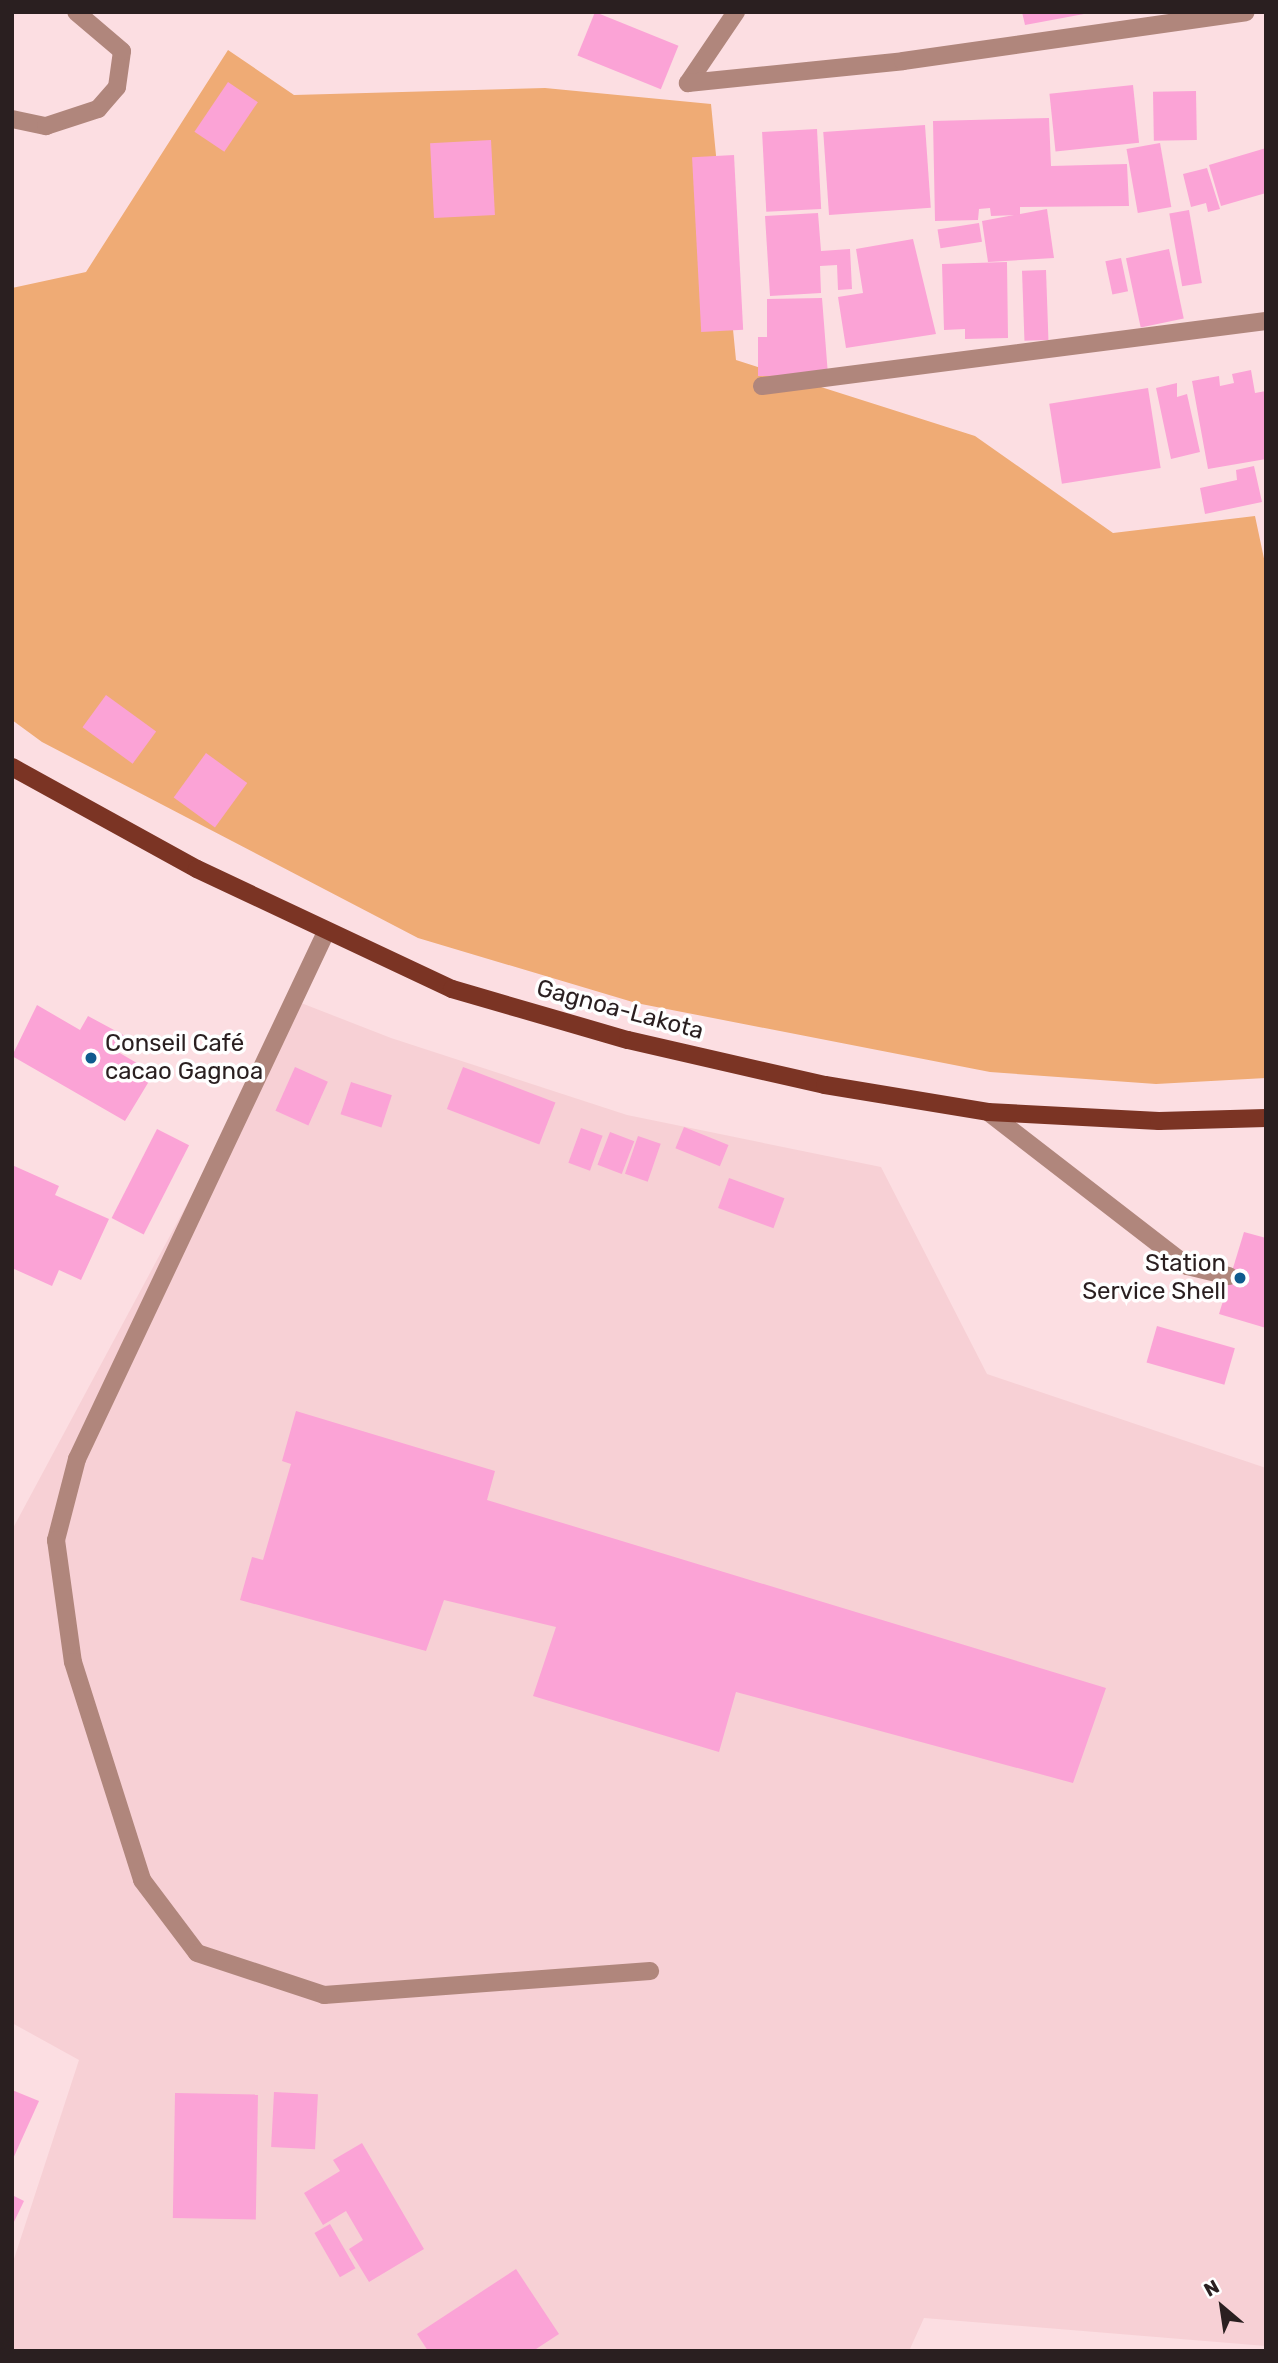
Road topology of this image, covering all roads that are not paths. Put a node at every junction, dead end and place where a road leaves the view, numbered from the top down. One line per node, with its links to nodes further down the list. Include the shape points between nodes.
1 (76, 12): 4 (street, via 122,51 117,87 99,109 46,127)
2 (736, 12): 3 (street, via 688,83 902,61)
3 (1246, 12)
4 (12, 118)
5 (1266, 321): 6 (street)
6 (762, 386)
7 (12, 767): 8 (main road, Gagnoa-Lakota)
8 (326, 932): 9 (main road, Gagnoa-Lakota, via 452,989 628,1040 825,1084); 12 (street, via 77,1459 56,1540 73,1662 142,1880 197,1953 324,1995)
9 (988, 1112): 10 (main road, Gagnoa-Lakota, via 1159,1121); 11 (street, via 1187,1266)
10 (1266, 1118)
11 (1229, 1276)
12 (650, 1971)

